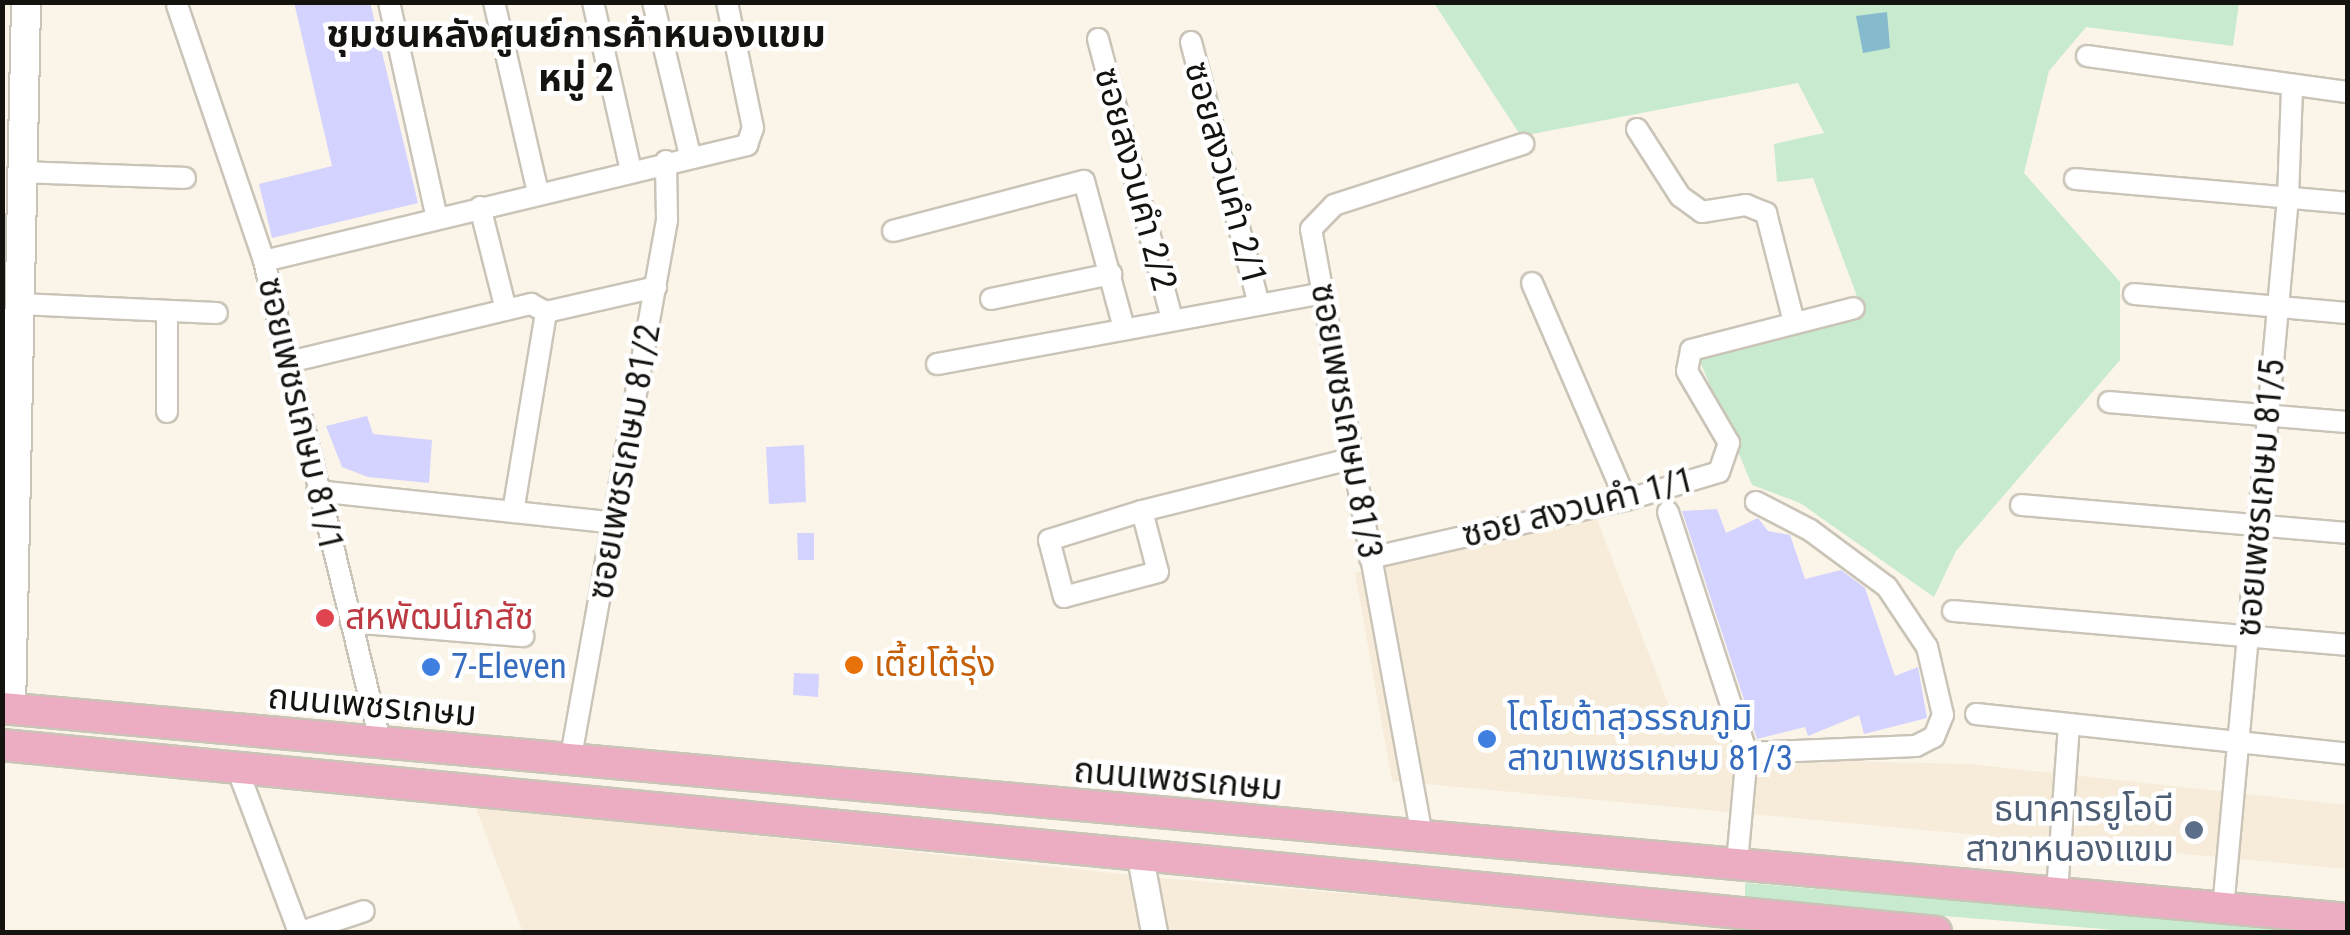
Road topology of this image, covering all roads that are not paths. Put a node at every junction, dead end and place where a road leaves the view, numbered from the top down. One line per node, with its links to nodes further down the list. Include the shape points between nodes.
1 (26, 2): 18 (main road)
2 (389, 2): 25 (street)
3 (494, 2): 21 (street)
4 (593, 2): 17 (street)
5 (654, 2): 15 (street)
6 (727, 2): 15 (street, via 754,138)
7 (178, 4): 27 (street, ซอยเพชรเกษม 81/1)
8 (1098, 39): 43 (street, ซอยสงวนคำ 2/2)
9 (1191, 42): 35 (street, ซอยสงวนคำ 2/1)
10 (2088, 56): 11 (street)
11 (2292, 87): 12 (street); 22 (street, ซอยเพชรเกษม 81/5)
12 (2348, 92)
13 (1637, 129): 44 (street, via 1680,196 1702,212 1746,205 1766,213)
14 (1523, 144): 31 (street, ซอยเพชรเกษม 81/3, via 1334,206 1311,229)
15 (690, 155): 16 (street)
16 (666, 161): 17 (street); 30 (street, ซอยเพชรเกษม 81/2, via 668,220)
17 (631, 170): 21 (street)
18 (22, 172): 19 (street); 34 (main road)
19 (185, 178)
20 (2075, 179): 22 (street)
21 (538, 193): 24 (street)
22 (2288, 198): 23 (street); 37 (street, ซอยเพชรเกษม 81/5)
23 (2348, 203)
24 (480, 207): 25 (street); 38 (street)
25 (438, 218): 27 (street)
26 (893, 231): 28 (street, via 1084,181)
27 (264, 261): 46 (street, ซอยเพชรเกษม 81/1)
28 (1112, 274): 33 (street); 45 (street)
29 (1532, 283): 55 (street)
30 (656, 288): 40 (street); 61 (street, ซอยเพชรเกษม 81/2)
31 (1324, 293): 35 (street); 52 (street, ซอยเพชรเกษม 81/3)
32 (2134, 294): 37 (street)
33 (991, 299)
34 (20, 304): 39 (street); 53 (main road)
35 (1260, 304): 43 (street)
36 (1854, 308): 44 (street)
37 (2278, 308): 42 (street); 50 (street, ซอยเพชรเกษม 81/5)
38 (506, 310): 40 (street, via 531,304); 46 (street)
39 (166, 311): 41 (street); 49 (street)
40 (546, 312): 59 (street)
41 (217, 313)
42 (2348, 313)
43 (1172, 319): 45 (street)
44 (1794, 322): 55 (street, ซอย สงวนคำ 1/1, via 1691,350 1687,371 1730,442 1728,458 1719,472)
45 (1124, 328): 47 (street)
46 (289, 362): 54 (street, ซอยเพชรเกษม 81/1)
47 (937, 364)
48 (2109, 402): 50 (street)
49 (167, 412)
50 (2268, 415): 51 (street); 62 (street, ซอยเพชรเกษม 81/5)
51 (2348, 422)
52 (1351, 458): 58 (street); 64 (street, ซอยเพชรเกษม 81/3)
53 (9, 463): 70 (main road)
54 (317, 491): 59 (street); 66 (street, ซอยเพชรเกษม 81/1)
55 (1626, 500): 64 (street, ซอย สงวนคำ 1/1)
56 (1756, 502): 76 (street, via 1810,530 1887,587 1926,647 1942,715 1934,737 1916,746)
57 (2021, 505): 62 (street)
58 (1142, 511): 58 (street, via 1158,572 1064,598 1048,540)
59 (512, 512): 61 (street)
60 (1668, 512): 76 (street)
61 (616, 522): 78 (street, ซอยเพชรเกษม 81/2)
62 (2258, 524): 63 (street); 67 (street, ซอยเพชรเกษม 81/5)
63 (2348, 533)
64 (1370, 558): 80 (street, ซอยเพชรเกษม 81/3)
65 (1953, 611): 67 (street)
66 (350, 622): 68 (street); 74 (street, ซอยเพชรเกษม 81/1)
67 (2248, 635): 69 (street); 73 (street, ซอยเพชรเกษม 81/5)
68 (523, 636)
69 (2348, 645)
70 (7, 708): 74 (main road, ถนนเพชรเกษม); 75 (main road)
71 (1976, 714): 72 (street)
72 (2070, 725): 73 (street); 83 (street)
73 (2238, 744): 77 (street); 84 (street, ซอยเพชรเกษม 81/5)
74 (381, 745): 78 (main road, ถนนเพชรเกษม)
75 (5, 746): 79 (main road)
76 (1747, 753): 82 (street)
77 (2348, 754)
78 (570, 762): 80 (main road, ถนนเพชรเกษม)
79 (237, 768): 81 (main road); 88 (street)
80 (1423, 841): 82 (main road, ถนนเพชรเกษม)
81 (1140, 857): 87 (main road); 89 (street)
82 (1738, 862): 83 (main road, ถนนเพชรเกษม); 87 (main road)
83 (2057, 892): 84 (main road, ถนนเพชรเกษม)
84 (2223, 909): 86 (main road, ถนนเพชรเกษม)
85 (364, 911): 88 (street)
86 (2348, 919)
87 (1732, 923): 90 (main road)
88 (300, 932)
89 (1154, 932)
90 (1936, 932)

